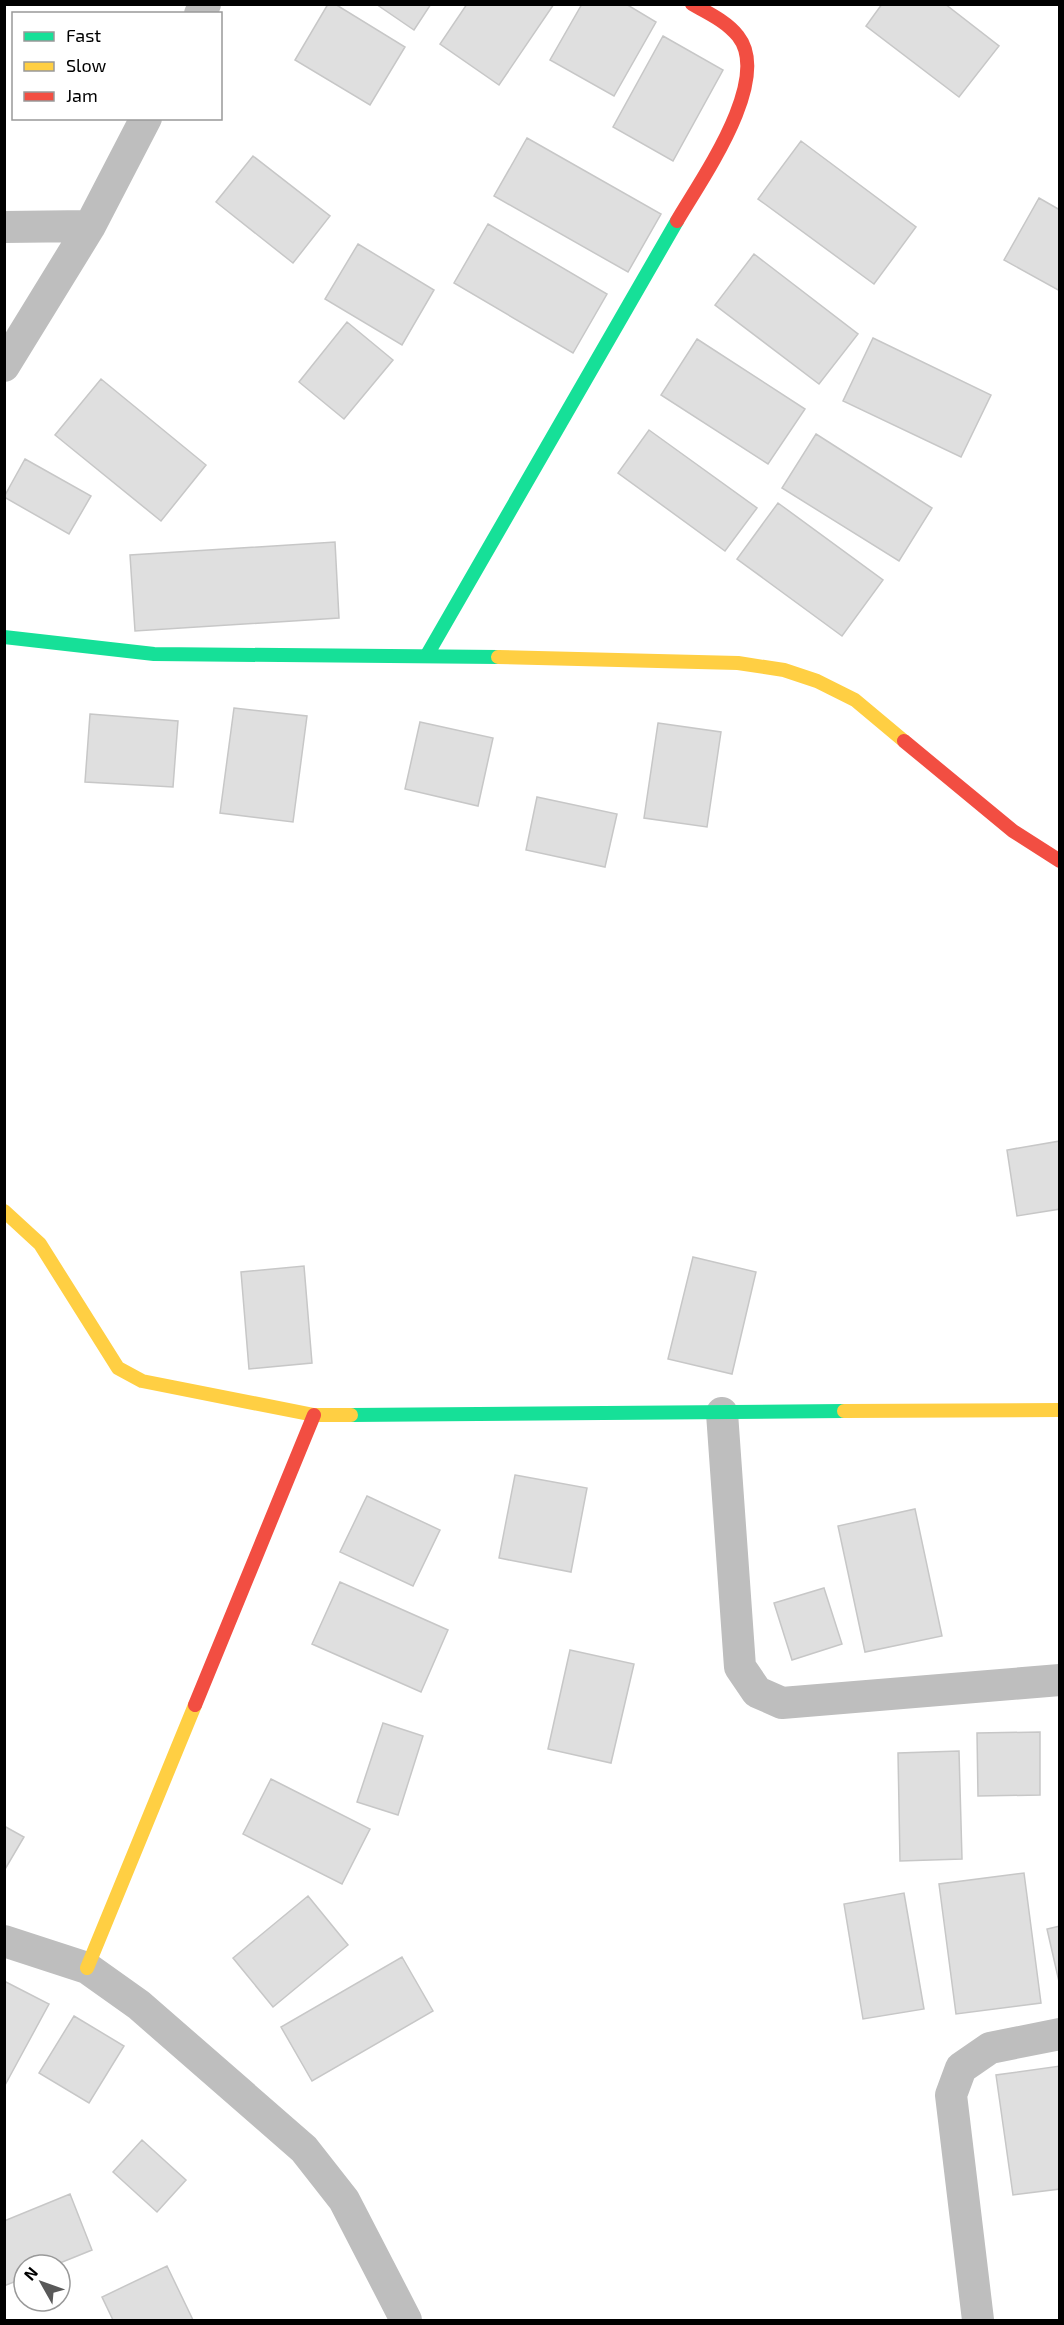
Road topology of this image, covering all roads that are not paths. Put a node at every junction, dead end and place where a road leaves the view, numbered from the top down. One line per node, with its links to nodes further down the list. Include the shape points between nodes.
1 (692, 4): 7 (street, via 729,26 745,46 749,70 733,123)
2 (145, 120): 3 (street)
3 (90, 226): 4 (street); 5 (street)
4 (4, 227)
5 (4, 366)
6 (4, 637): 7 (street, via 154,654)
7 (427, 655): 8 (street, via 738,663 784,670 855,700 1005,825)
8 (1059, 861)
9 (4, 1211): 12 (street, via 40,1244 118,1368 142,1381)
10 (1059, 1410): 11 (street)
11 (722, 1413): 12 (street); 13 (street, via 740,1667 757,1692 782,1702)
12 (314, 1415): 15 (street)
13 (1059, 1680)
14 (4, 1941): 15 (street)
15 (87, 1968): 17 (street, via 139,2005 304,2149 344,2200)
16 (1059, 2034): 18 (street, via 990,2048 961,2068 951,2095)
17 (406, 2320)
18 (978, 2320)

